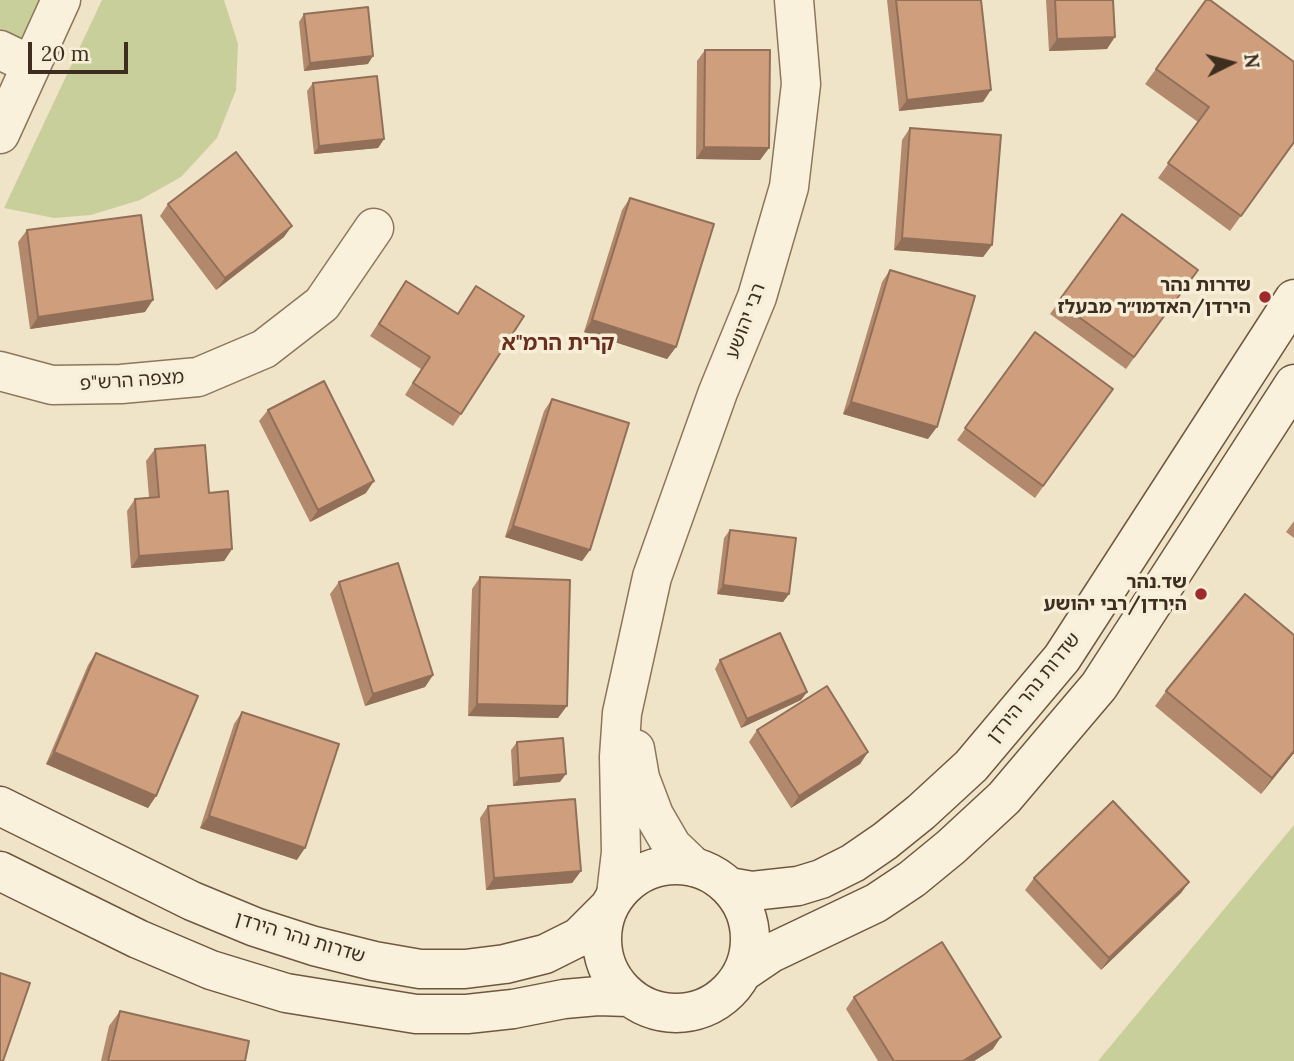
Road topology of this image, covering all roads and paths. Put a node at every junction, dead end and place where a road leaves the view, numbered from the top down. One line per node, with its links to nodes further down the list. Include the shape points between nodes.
1 (61, 0): 3 (main road)
2 (794, 0): 9 (main road, רבי יהושע, via 801,83 789,187 757,297 652,577)
3 (16, 58): 4 (main road)
4 (0, 134)
5 (374, 229): 7 (main road, מצפה הרש"פ, via 322,304 264,349 198,377 52,385)
6 (1294, 299): 13 (main road, שדרות נהר הירדן, via 1062,658 971,766 894,834 842,868 776,890)
7 (0, 371)
8 (1294, 384): 15 (main road, via 1099,686 1004,798 912,879)
9 (639, 632): 11 (main road, רבי יהושע, via 632,688 640,778 671,846); 14 (main road, רבי יהושע, via 622,713 621,852)
10 (0, 806): 14 (main road, שדרות נהר הירדן, via 192,901 255,927 374,961 420,969 465,969 545,954 579,937)
11 (694, 867): 13 (main road); 14 (main road, via 650,869 631,879)
12 (0, 871): 16 (main road, via 138,939 211,970 286,993 416,1014 467,1014 564,999)
13 (729, 887): 15 (main road, via 749,927)
14 (612, 902): 16 (main road, via 602,932 603,956 612,979)
15 (743, 972): 16 (main road, via 730,991 691,1012 669,1014)
16 (628, 997)

